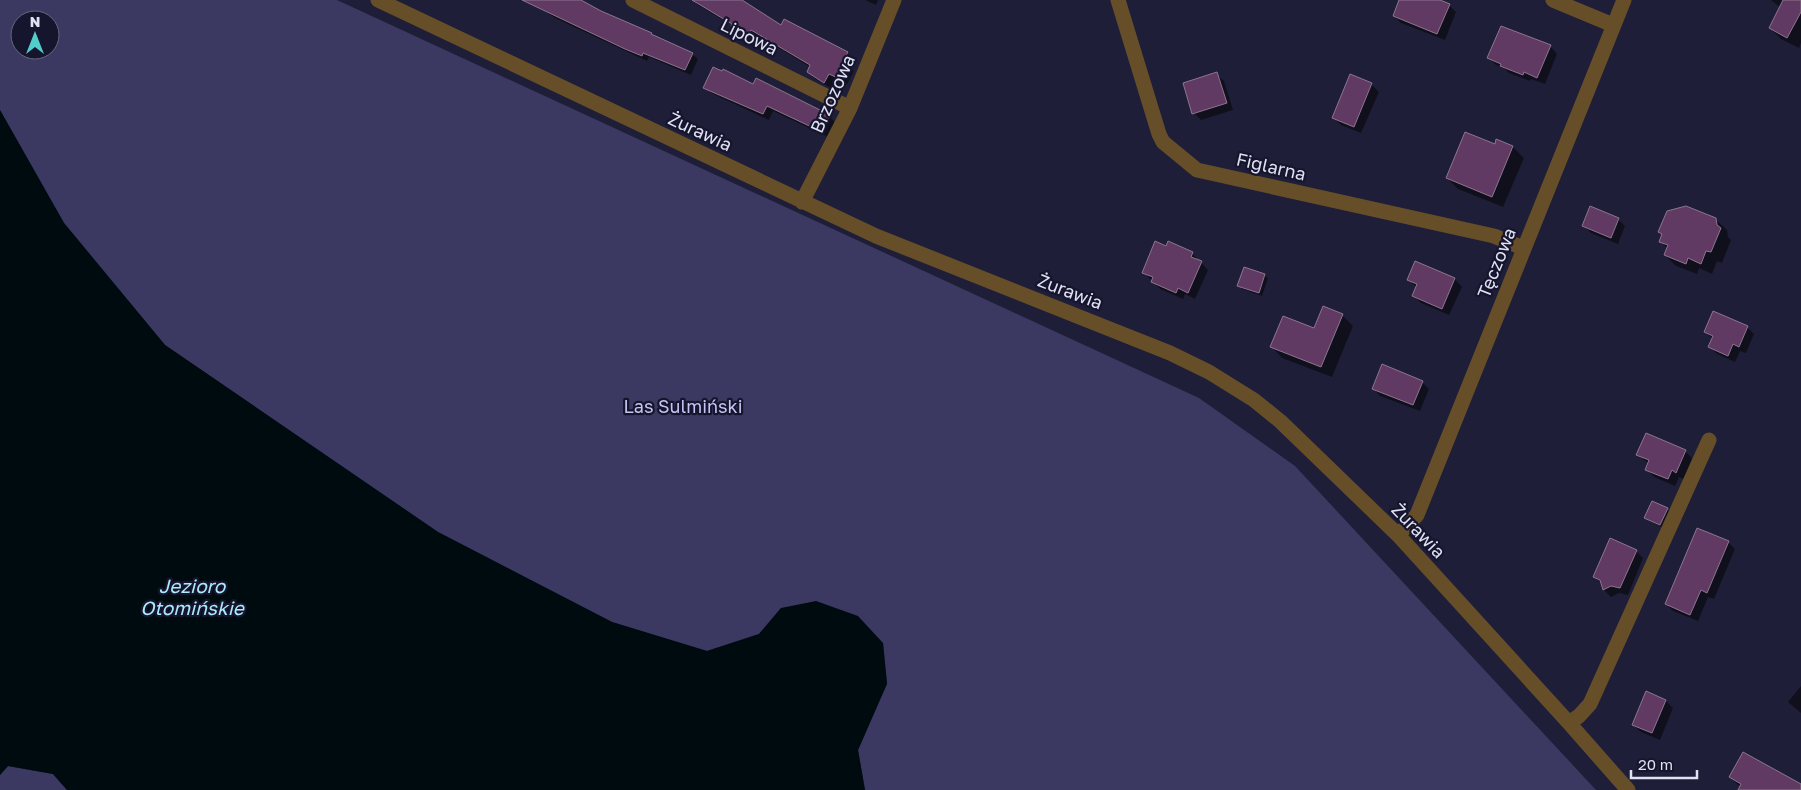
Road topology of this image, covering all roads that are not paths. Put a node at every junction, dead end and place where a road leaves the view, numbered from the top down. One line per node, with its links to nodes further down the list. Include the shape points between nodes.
1 (378, 0): 9 (street, Żurawia)
2 (632, 0): 8 (street, Lipowa)
3 (894, 0): 8 (street, Brzozowa)
4 (1118, 0): 10 (street, Figlarna, via 1159,134 1163,142 1198,170 1494,236)
5 (1553, 0): 7 (street)
6 (1624, 0): 7 (street, Tęczowa)
7 (1614, 25): 10 (street, Tęczowa)
8 (850, 108): 9 (street, Brzozowa)
9 (802, 202): 12 (street, Żurawia, via 876,236 1127,334 1209,372 1254,400 1280,421)
10 (1523, 248): 12 (street, Tęczowa, via 1417,515)
11 (1709, 440): 13 (street, via 1590,704)
12 (1398, 535): 13 (street, Żurawia)
13 (1569, 723): 14 (street, Żurawia)
14 (1628, 790)

